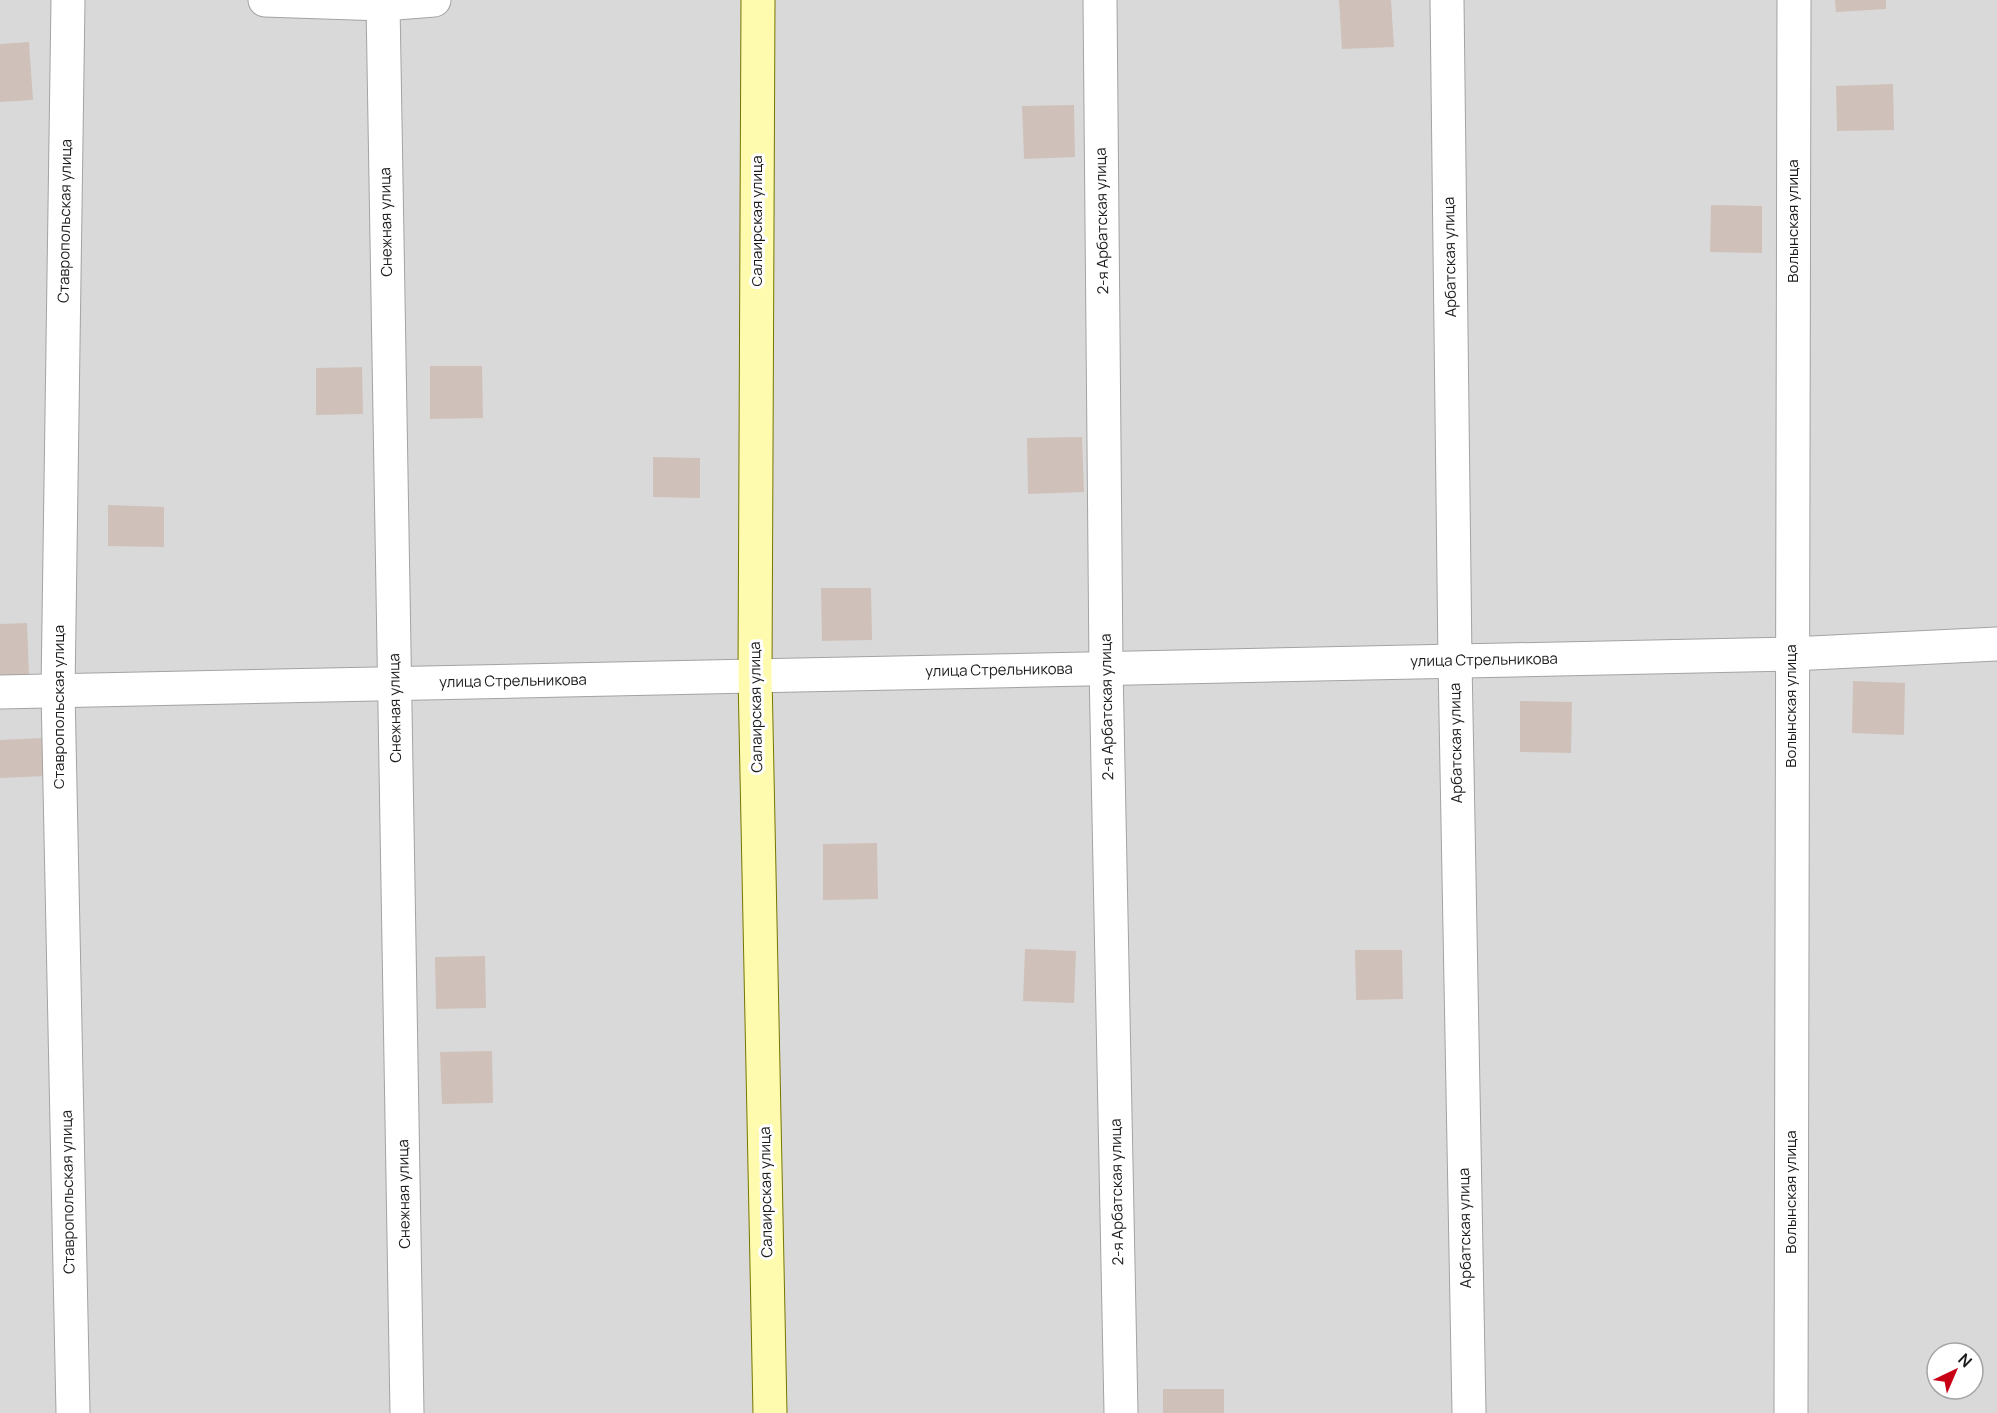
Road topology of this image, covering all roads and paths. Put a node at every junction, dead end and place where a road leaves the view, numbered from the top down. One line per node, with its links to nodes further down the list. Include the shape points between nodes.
1 (68, 0): 15 (street, Ставропольская улица)
2 (265, 0): 8 (street)
3 (434, 0): 8 (street)
4 (758, 0): 13 (street, Салаирская улица)
5 (1100, 0): 12 (street, 2-я Арбатская улица)
6 (1447, 0): 11 (street, Арбатская улица)
7 (1794, 0): 10 (street, Волынская улица)
8 (382, 4): 14 (street, Снежная улица)
9 (1997, 645): 10 (street, улица Стрельникова)
10 (1791, 654): 11 (street, улица Стрельникова); 22 (street, Волынская улица)
11 (1455, 661): 12 (street, улица Стрельникова); 21 (street, Арбатская улица)
12 (1107, 668): 13 (street, улица Стрельникова); 20 (street, 2-я Арбатская улица)
13 (755, 676): 14 (street, улица Стрельникова); 19 (street, Салаирская улица)
14 (394, 684): 15 (street, улица Стрельникова); 18 (street, Снежная улица)
15 (58, 691): 16 (street, улица Стрельникова); 17 (street, Ставропольская улица)
16 (0, 692)
17 (73, 1413)
18 (408, 1413)
19 (770, 1413)
20 (1121, 1413)
21 (1468, 1413)
22 (1791, 1413)

